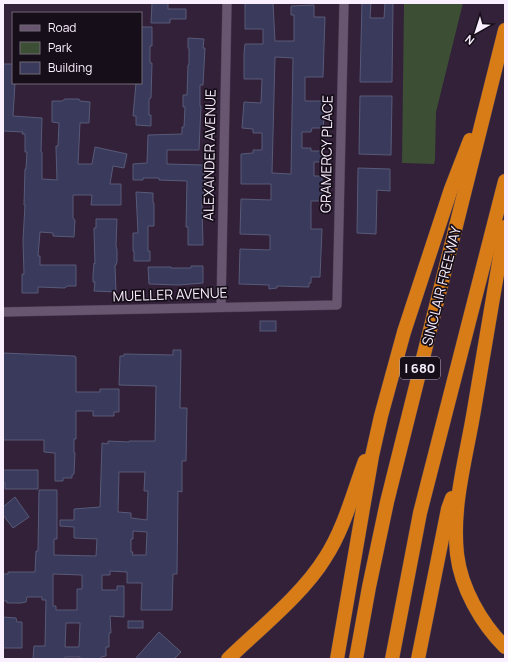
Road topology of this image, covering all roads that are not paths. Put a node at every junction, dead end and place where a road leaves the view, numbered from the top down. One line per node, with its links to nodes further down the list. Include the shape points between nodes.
1 (227, 3): 8 (street, ALEXANDER AVENUE)
2 (344, 3): 7 (street, GRAMERCY PLACE)
3 (505, 30): 4 (highway, SINCLAIR FREEWAY / I 680)
4 (494, 80): 10 (highway, via 451,190 404,332); 15 (highway, SINCLAIR FREEWAY / I 680, via 387,502)
5 (505, 181): 16 (highway, I 680, via 420,513)
6 (505, 227): 11 (highway)
7 (337, 305): 8 (street, MUELLER AVENUE)
8 (221, 307): 9 (street, MUELLER AVENUE)
9 (3, 312)
10 (381, 416): 13 (highway, via 338,534 326,558 295,595); 14 (highway)
11 (464, 464): 12 (highway, via 457,502 457,555 473,604); 17 (highway, via 448,509)
12 (505, 647)
13 (228, 659)
14 (337, 659)
15 (356, 659)
16 (392, 659)
17 (418, 659)

